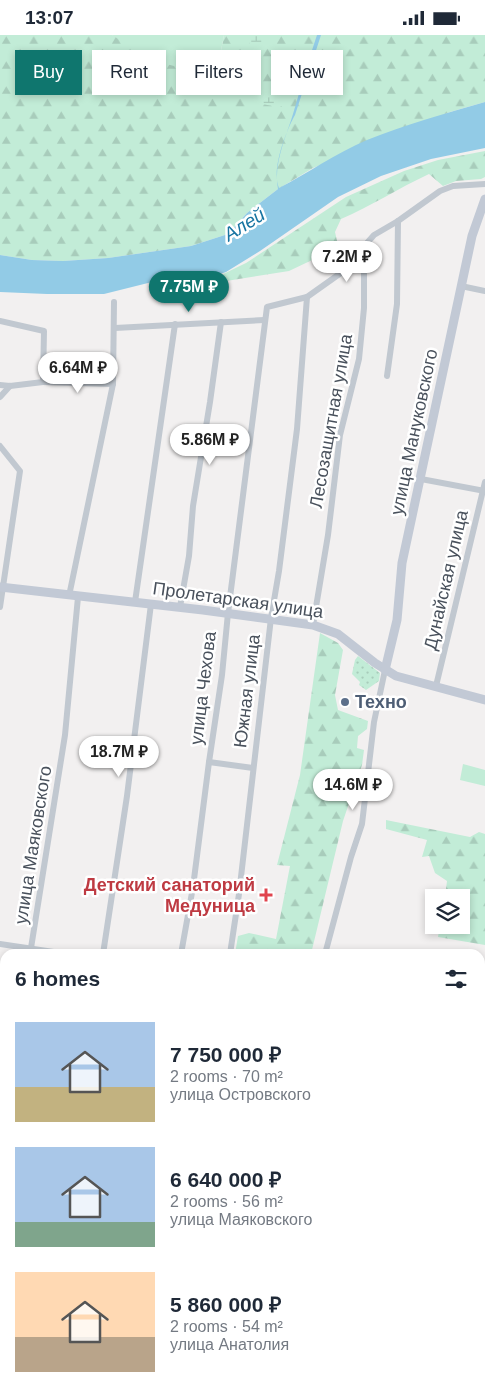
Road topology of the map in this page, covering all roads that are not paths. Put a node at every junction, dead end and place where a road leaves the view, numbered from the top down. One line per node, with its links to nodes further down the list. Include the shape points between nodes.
1 (485, 184): 3 (street, via 454,186 440,191)
2 (484, 201): 5 (street, улица Мануковского, via 472,236)
3 (398, 221): 4 (street, via 374,235); 14 (street, via 397,304)
4 (364, 252): 7 (street, via 362,259); 32 (street, Лесозащитная улица, via 364,309 359,359 340,435)
5 (462, 286): 6 (street); 21 (street, улица Мануковского)
6 (485, 291)
7 (307, 297): 9 (street, улица Чехова, via 267,307); 31 (street, Южная улица, via 297,429)
8 (114, 301): 13 (street, улица Маяковского)
9 (264, 320): 11 (street); 30 (street, улица Чехова)
10 (0, 321): 15 (street, via 44,331)
11 (221, 322): 12 (street); 29 (street)
12 (175, 324): 13 (street); 26 (street)
13 (115, 328): 16 (street, улица Маяковского)
14 (387, 376)
15 (43, 382): 16 (street); 18 (street)
16 (113, 384): 25 (street, улица Маяковского)
17 (0, 385): 18 (street)
18 (10, 386): 19 (street)
19 (0, 397)
20 (0, 446): 24 (street, via 20,471)
21 (421, 479): 23 (street); 33 (street, улица Мануковского, via 402,563 396,620)
22 (485, 482): 23 (street, Дунайская улица)
23 (484, 491): 34 (street, Дунайская улица)
24 (2, 588): 25 (street, Пролетарская улица); 28 (street)
25 (74, 596): 26 (street, Пролетарская улица); 39 (street, улица Маяковского, via 65,735)
26 (135, 602): 27 (street, Пролетарская улица)
27 (151, 604): 29 (street, Пролетарская улица); 41 (street)
28 (0, 607)
29 (180, 607): 30 (street, Пролетарская улица)
30 (228, 613): 31 (street, Пролетарская улица); 36 (street, улица Чехова)
31 (271, 619): 32 (street, Пролетарская улица); 37 (street, Южная улица)
32 (313, 625): 33 (street, Пролетарская улица, via 338,634)
33 (385, 670): 34 (street, Пролетарская улица); 44 (street, via 374,722 362,824)
34 (436, 686): 35 (street, Пролетарская улица)
35 (485, 700)
36 (209, 762): 37 (street); 42 (street, улица Чехова)
37 (253, 768): 43 (street, Южная улица)
38 (0, 944): 39 (street)
39 (31, 948): 40 (street)
40 (37, 949)
41 (104, 949)
42 (182, 949)
43 (231, 949)
44 (326, 949)

